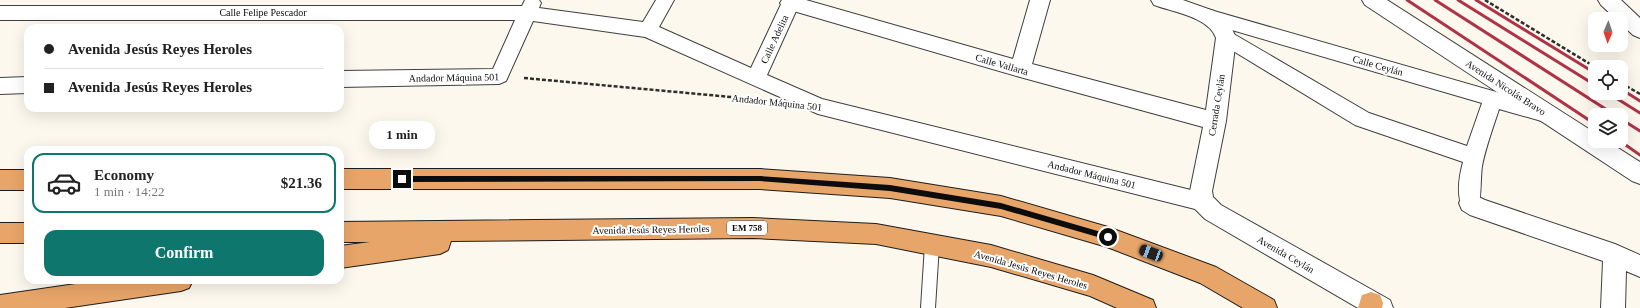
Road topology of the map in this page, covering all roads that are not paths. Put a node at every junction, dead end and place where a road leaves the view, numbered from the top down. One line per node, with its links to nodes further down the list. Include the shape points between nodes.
1 (665, 0): 12 (street)
2 (1040, 0): 15 (street)
3 (1162, 0): 10 (street)
4 (1372, 0): 21 (street, Avenida Nicolás Bravo)
5 (1608, 0): 13 (street)
6 (791, 2): 15 (street, Calle Vallarta); 16 (street, Calle Adelita)
7 (133, 6): 8 (street, Calle Felipe Pescador); 9 (street, Calle Felipe Pescador); 11 (street)
8 (530, 6): 12 (street, Calle Felipe Pescador); 17 (street, Andador Máquina 501, via 499,76)
9 (0, 13)
10 (1207, 16): 14 (street, via 1222,27); 20 (street, Calle Ceylán)
11 (122, 24)
12 (648, 30): 16 (street, Andador Máquina 501)
13 (1640, 30)
14 (1226, 38): 22 (street, Cerrada Ceylán); 23 (street, via 1362,119)
15 (1020, 69): 22 (street, Calle Vallarta)
16 (756, 78): 28 (street, Andador Máquina 501, via 818,106)
17 (344, 79)
18 (24, 85): 19 (street)
19 (0, 86)
20 (1493, 99): 21 (street, Calle Ceylán); 23 (street)
21 (1549, 115): 24 (street, Avenida Nicolás Bravo)
22 (1215, 121): 28 (street, Cerrada Ceylán, via 1201,191)
23 (1474, 157): 29 (street)
24 (1640, 174)
25 (344, 179): 43 (highway, via 760,179 890,188 1001,206 1108,237 1208,275)
26 (0, 180): 27 (highway)
27 (24, 180)
28 (1203, 202): 40 (street, Avenida Ceylán, via 1213,212)
29 (1470, 203): 35 (street, via 1478,208)
30 (530, 230): 31 (highway, Avenida Jesús Reyes Heroles / EM 758); 34 (highway, Avenida Jesús Reyes Heroles / EM 758, via 753,228 876,234); 36 (highway)
31 (344, 232)
32 (0, 233): 33 (highway)
33 (24, 233)
34 (932, 245): 41 (lane); 42 (highway, Avenida Jesús Reyes Heroles / EM 758, via 1006,260 1093,286)
35 (1615, 255): 37 (street); 44 (street)
36 (344, 257)
37 (1640, 266)
38 (153, 284): 39 (highway)
39 (0, 306)
40 (1374, 306)
41 (928, 308)
42 (1144, 308)
43 (1265, 308)
44 (1613, 308)

